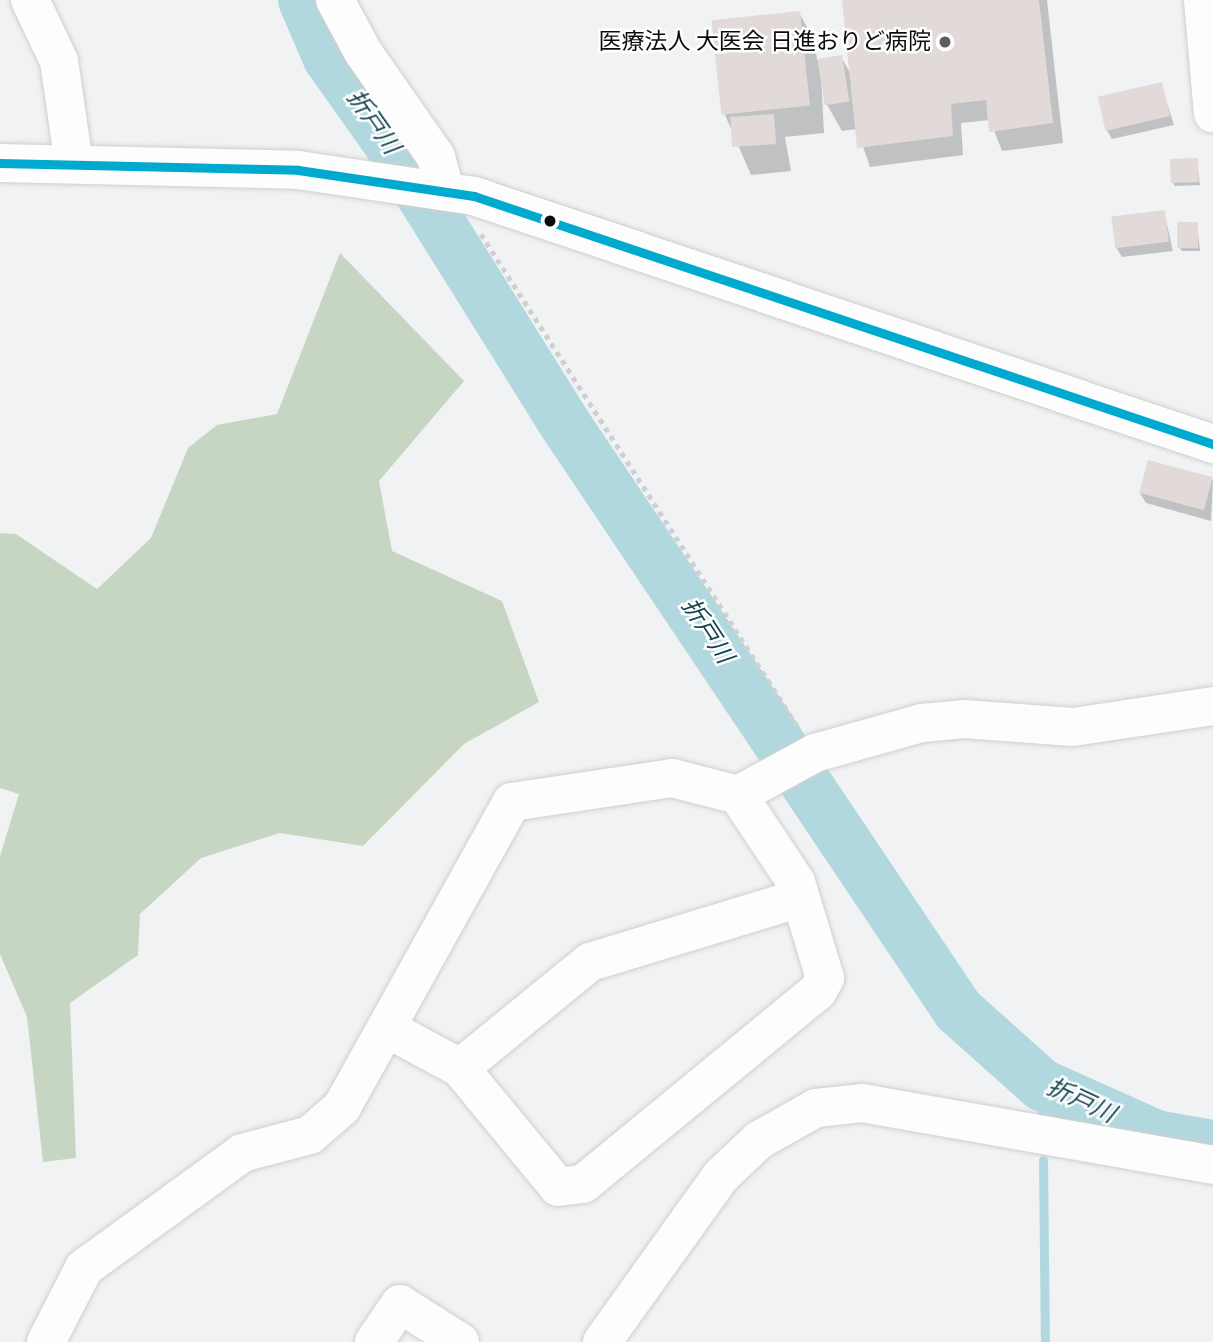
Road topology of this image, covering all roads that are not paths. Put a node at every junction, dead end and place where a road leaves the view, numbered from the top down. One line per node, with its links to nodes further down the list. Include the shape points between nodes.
1 (30, 0): 6 (street, via 59,61)
2 (335, 0): 7 (street, via 363,52 436,156)
3 (1203, 0): 4 (street)
4 (1213, 114)
5 (0, 163): 6 (street)
6 (74, 164): 7 (street, via 298,170)
7 (449, 192): 8 (street)
8 (1213, 444)
9 (1213, 706): 10 (street, via 1073,727 947,719 815,753)
10 (754, 788): 11 (street); 12 (street, via 672,778 512,802)
11 (801, 898): 13 (street, via 590,962); 13 (street, via 825,978 818,991 583,1184 558,1187)
12 (388, 1028): 13 (street); 15 (street, via 342,1107 310,1135 242,1153 84,1268)
13 (460, 1068)
14 (1213, 1165): 18 (street, via 862,1103 816,1108 758,1140 720,1176)
15 (46, 1342)
16 (374, 1342): 17 (street, via 400,1304)
17 (460, 1342)
18 (602, 1342)

